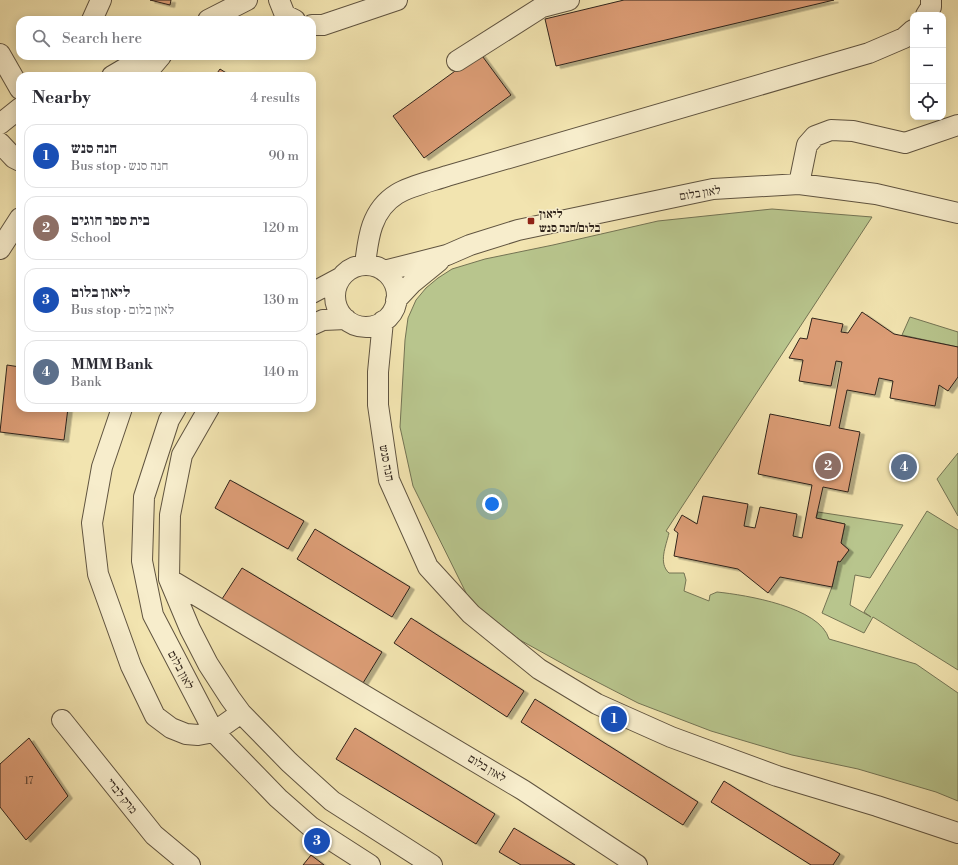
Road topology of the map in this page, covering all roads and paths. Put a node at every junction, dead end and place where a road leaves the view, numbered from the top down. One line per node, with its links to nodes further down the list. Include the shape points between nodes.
1 (101, 0): 8 (street)
2 (247, 0): 9 (street)
3 (279, 0): 10 (street)
4 (397, 0): 11 (street)
5 (569, 0): 16 (street, via 542,7)
6 (931, 0): 7 (street)
7 (928, 12)
8 (94, 16)
9 (216, 16)
10 (287, 16)
11 (316, 25)
12 (910, 33): 30 (street, via 904,38 869,53 447,176 397,194 372,223)
13 (2, 58): 19 (street)
14 (139, 60): 17 (street)
15 (158, 60): 18 (street)
16 (457, 61)
17 (119, 72)
18 (147, 72)
19 (16, 82)
20 (16, 111): 21 (street)
21 (0, 124)
22 (958, 125): 25 (street, via 905,143 853,131 831,130 814,136 807,145)
23 (0, 143): 24 (street)
24 (16, 159)
25 (799, 184): 26 (street, לאון בלום, via 876,194); 29 (street, לאון בלום, via 713,189 620,207 518,230)
26 (958, 213)
27 (16, 224): 28 (street)
28 (0, 249)
29 (447, 255): 31 (street, לאון בלום); 34 (street, לאון בלום, via 424,272)
30 (365, 265): 31 (street, via 372,265); 32 (street, via 351,268)
31 (384, 271): 34 (street, via 394,284)
32 (340, 278): 33 (street); 37 (street, via 334,295 336,304)
33 (316, 291)
34 (396, 300): 35 (street, via 394,308)
35 (383, 321): 37 (street, via 372,326); 38 (street, חנה סנש)
36 (316, 323): 37 (street, via 323,320)
37 (353, 323): 38 (street, חנה סנש, via 371,348)
38 (378, 372): 46 (street, חנה סנש, via 379,418 389,480 428,567 470,614 539,669 597,704 670,736 777,776)
39 (121, 412): 45 (street, via 102,466 92,523 98,574 131,666 155,716 186,734)
40 (174, 412): 45 (street, לאון בלום, via 144,497 142,561 153,615)
41 (207, 412): 42 (street, via 182,455 170,515)
42 (169, 579): 43 (street, via 208,664); 50 (street, לאון בלום, via 523,790)
43 (241, 713): 45 (street); 49 (street, via 332,801)
44 (62, 720): 47 (street, מרק לברי, via 154,835)
45 (214, 732): 48 (street, לאון בלום, via 310,827)
46 (958, 834)
47 (190, 865)
48 (370, 865)
49 (432, 865)
50 (637, 865)

